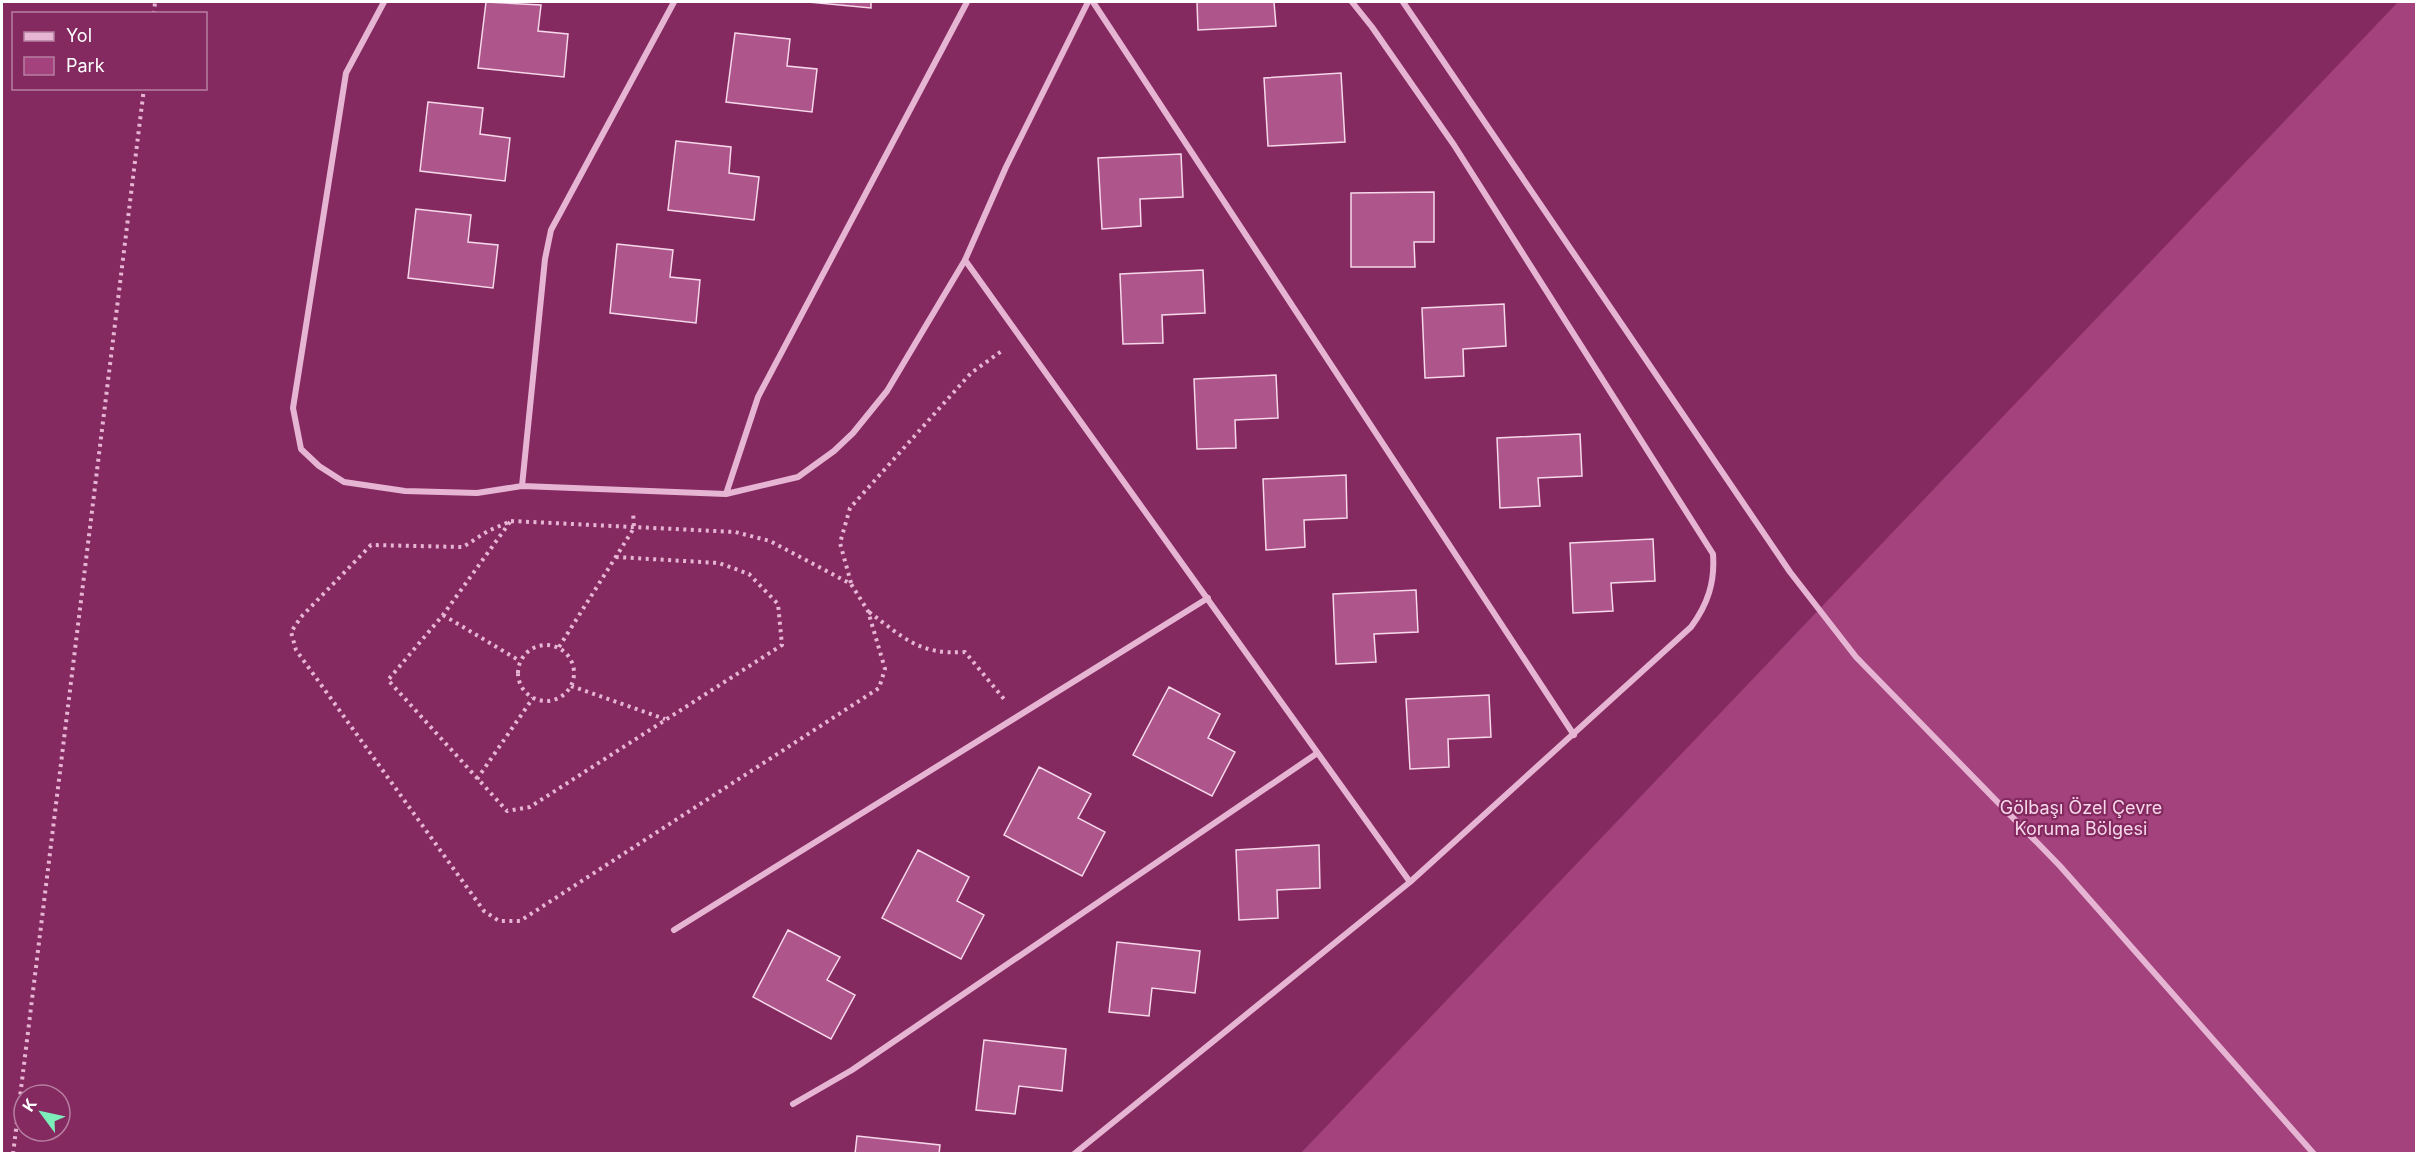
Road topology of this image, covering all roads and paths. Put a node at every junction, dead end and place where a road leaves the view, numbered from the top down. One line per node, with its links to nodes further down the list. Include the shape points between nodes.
1 (384, 2): 11 (street, via 346,73 292,408 301,448 344,482 405,491 477,493)
2 (674, 2): 11 (street, via 551,230)
3 (967, 2): 13 (street, via 758,396)
4 (1088, 2): 9 (street, via 1006,167)
5 (1093, 2): 27 (street)
6 (1352, 2): 27 (street, via 1454,145 1713,554 1708,598 1691,627)
7 (1403, 2): 35 (street, via 1790,573 1849,648 2060,866)
8 (144, 90): 33 (path)
9 (965, 260): 10 (street); 13 (street, via 887,391 854,433 798,477)
10 (1021, 338): 17 (path, via 971,373 850,508 840,543); 18 (street)
11 (522, 486): 12 (street)
12 (632, 490): 13 (street); 15 (path)
13 (726, 494)
14 (511, 521): 15 (path); 19 (path, via 463,547 371,545 291,632 303,660 484,911 498,921 520,921 879,688 885,669); 20 (path)
15 (634, 528): 16 (path); 17 (path, via 735,532 770,541)
16 (616, 557): 21 (path); 26 (path, via 719,563 749,574 778,604 782,645)
17 (851, 584): 19 (path)
18 (1208, 598): 25 (street); 28 (street)
19 (868, 611): 25 (path, via 912,644 942,654 965,652)
20 (443, 615): 22 (path); 29 (path, via 388,680)
21 (559, 647): 22 (path, via 544,644 530,649); 23 (path, via 571,658)
22 (520, 661): 24 (path, via 518,675 523,689)
23 (571, 686): 24 (path, via 561,697 548,701); 26 (path)
24 (533, 698): 29 (path)
25 (1018, 716): 31 (street)
26 (665, 719): 29 (path, via 530,807 507,811)
27 (1574, 735): 30 (street)
28 (1316, 754): 30 (street); 32 (street, via 852,1070)
29 (477, 779)
30 (1410, 882): 34 (street)
31 (674, 930)
32 (793, 1104)
33 (13, 1154)
34 (1074, 1154)
35 (2314, 1154)

